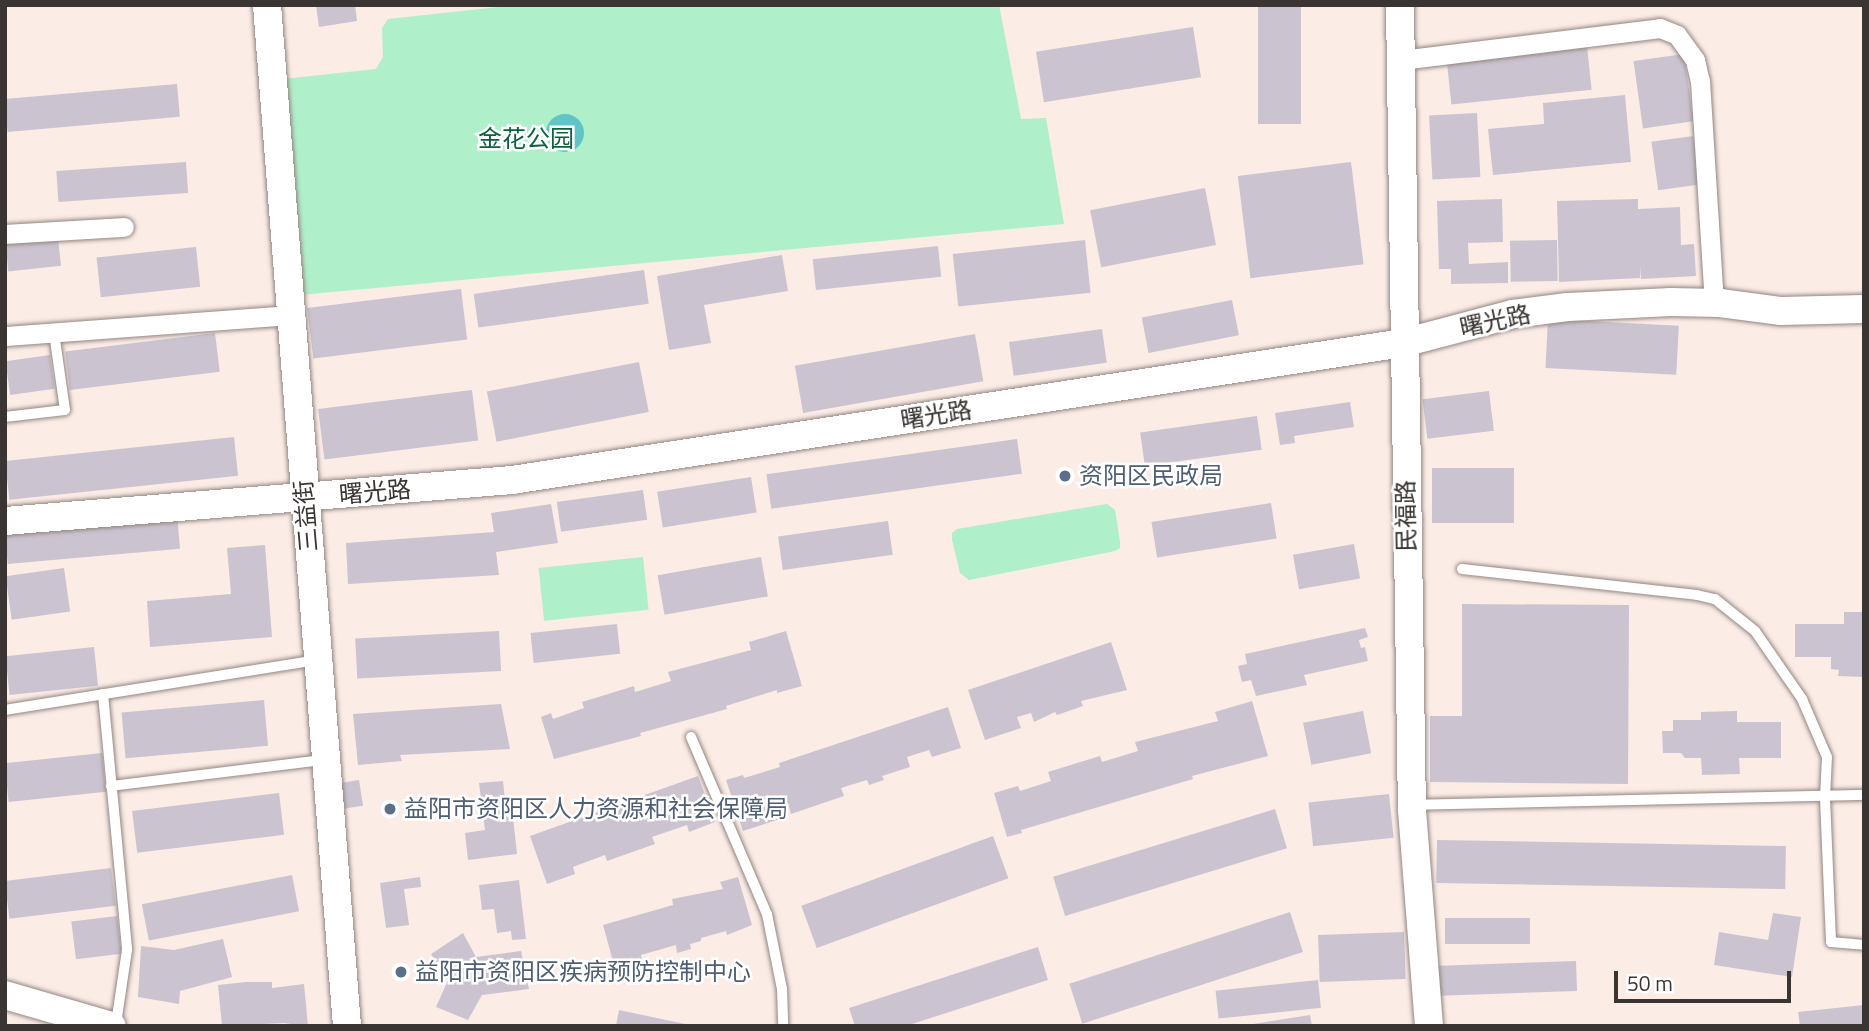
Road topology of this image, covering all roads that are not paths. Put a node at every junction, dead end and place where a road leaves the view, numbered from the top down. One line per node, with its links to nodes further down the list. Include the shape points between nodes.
1 (267, 5): 8 (street, 三益街)
2 (1400, 5): 3 (street, 民福路)
3 (1401, 60): 6 (street, via 1660,28 1677,35 1695,60 1700,81); 11 (street, 民福路)
4 (124, 227): 5 (street)
5 (5, 234)
6 (1714, 303): 7 (street, 曙光路, via 1780,311); 11 (street, 曙光路, via 1622,304 1513,314)
7 (1864, 309)
8 (291, 315): 9 (street); 13 (street, 三益街)
9 (54, 332): 10 (street); 12 (lane, via 65,410)
10 (5, 336)
11 (1403, 343): 13 (street, 曙光路, via 512,480); 24 (street, 民福路)
12 (5, 417)
13 (304, 498): 14 (street, 曙光路); 16 (street, 三益街)
14 (5, 521)
15 (1462, 569): 23 (lane, via 1715,599 1755,631 1802,699 1827,757)
16 (318, 660): 17 (lane); 20 (street, 三益街)
17 (103, 694): 18 (lane); 21 (lane)
18 (5, 710)
19 (691, 737): 29 (lane, via 767,914 782,989)
20 (326, 760): 21 (lane); 28 (street, 三益街)
21 (111, 786): 27 (lane, via 127,950)
22 (1864, 795): 23 (lane)
23 (1825, 798): 24 (lane); 25 (lane, via 1831,942)
24 (1412, 805): 30 (street, 民福路)
25 (1864, 945)
26 (5, 995): 27 (street)
27 (114, 1026)
28 (347, 1026)
29 (783, 1026)
30 (1429, 1026)

